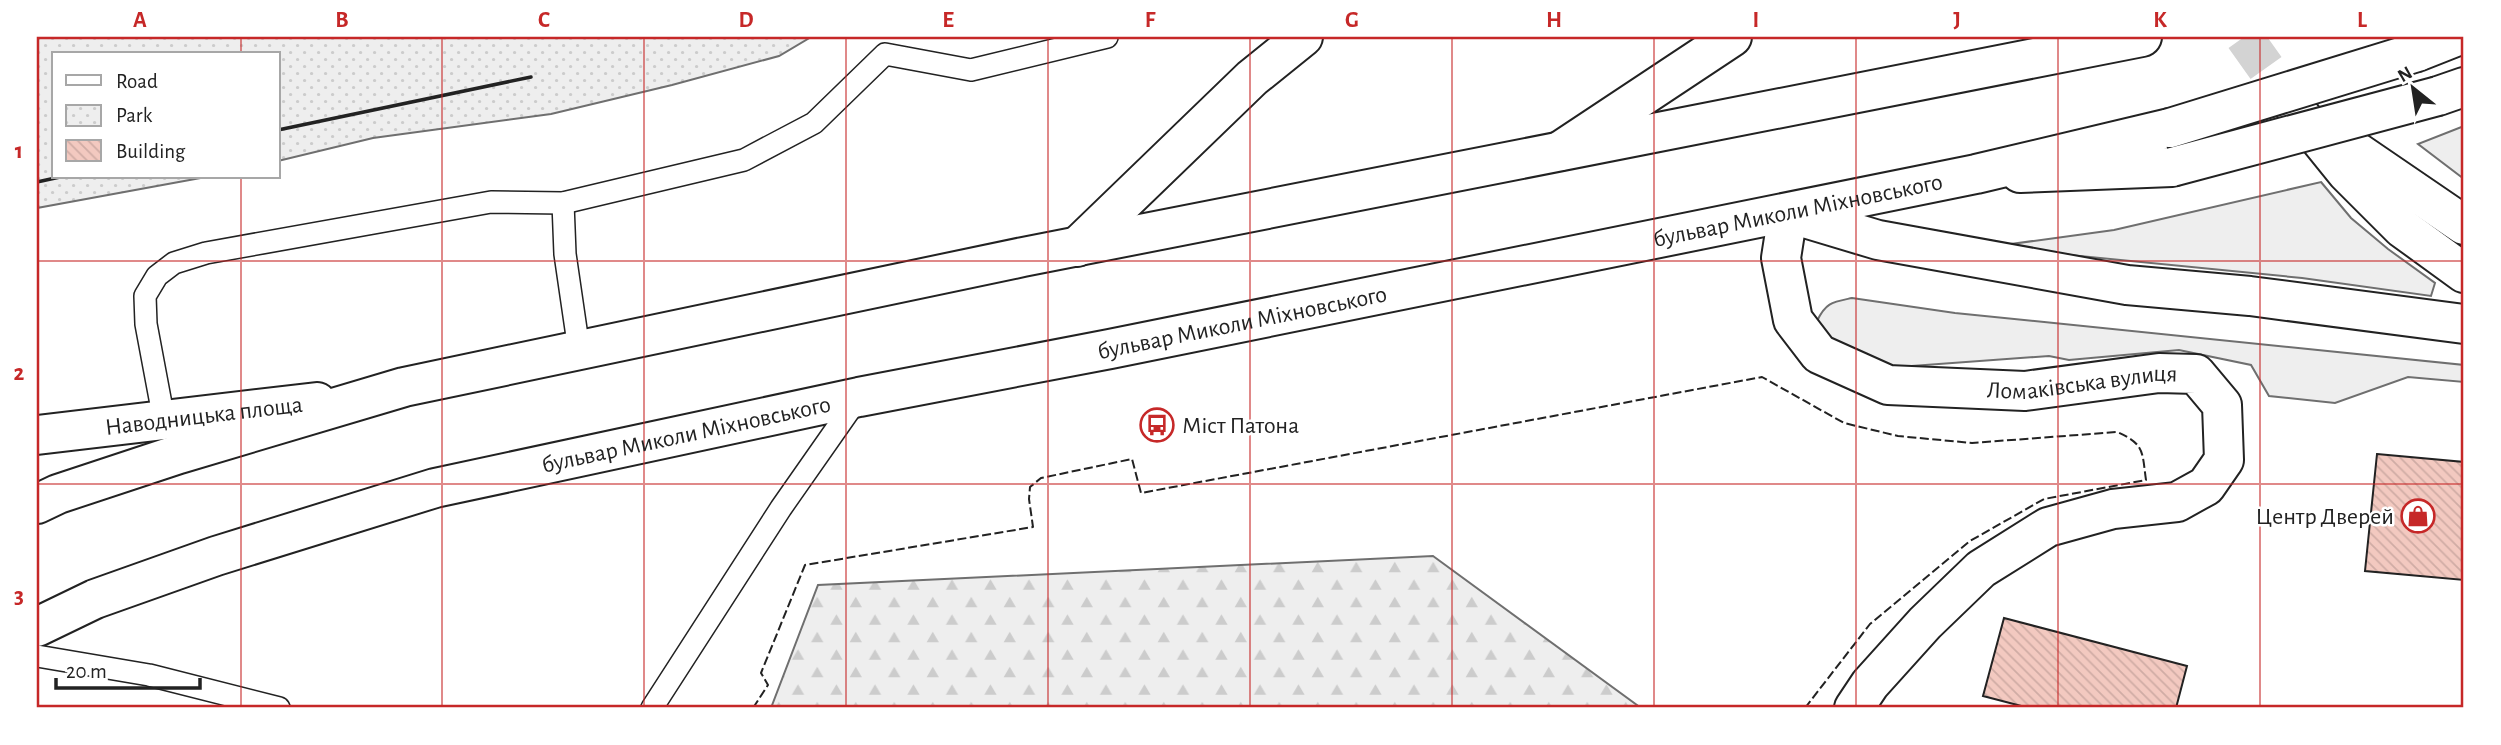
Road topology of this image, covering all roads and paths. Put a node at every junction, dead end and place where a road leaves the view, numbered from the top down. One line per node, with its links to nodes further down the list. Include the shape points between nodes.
1 (1107, 37): 9 (lane, via 971,70 885,54 814,123 744,160)
2 (1303, 37): 12 (main road, via 1252,78)
3 (1732, 37): 7 (main road)
4 (2455, 37): 8 (main road, бульвар Миколи Міхновського, bridge, via 2170,128)
5 (2131, 39): 7 (main road)
6 (2451, 92): 8 (main road, bridge, via 2172,167)
7 (1560, 151): 12 (main road)
8 (1976, 174): 10 (main road, бульвар Миколи Міхновського)
9 (563, 203): 15 (lane, via 565,254); 18 (lane, via 491,202 206,253 174,263 157,276 145,296)
10 (1788, 213): 14 (main road, via 1878,240 2127,285); 17 (main road, бульвар Миколи Міхновського); 25 (main road, Ломаківська вулиця, via 1781,258 1793,320 1819,354 1888,385 2025,391 2159,373 2196,374 2222,405 2224,460 2207,486 2176,502 2113,509 2048,527 1981,569 1925,623)
11 (2464, 225): 13 (main road, via 2296,110 2347,173 2402,228)
12 (1077, 247): 15 (main road)
13 (2464, 273)
14 (2464, 324)
15 (579, 350): 16 (main road)
16 (372, 396): 18 (main road, Наводницька площа); 20 (main road, via 179,454)
17 (859, 397): 21 (main road, бульвар Миколи Міхновського, via 435,488 204,560 95,599); 24 (lane, via 780,508)
18 (164, 420): 19 (main road, Наводницька площа)
19 (37, 435)
20 (37, 504)
21 (37, 627)
22 (37, 656): 23 (lane, via 149,675)
23 (279, 708)
24 (652, 708)
25 (1854, 708)

